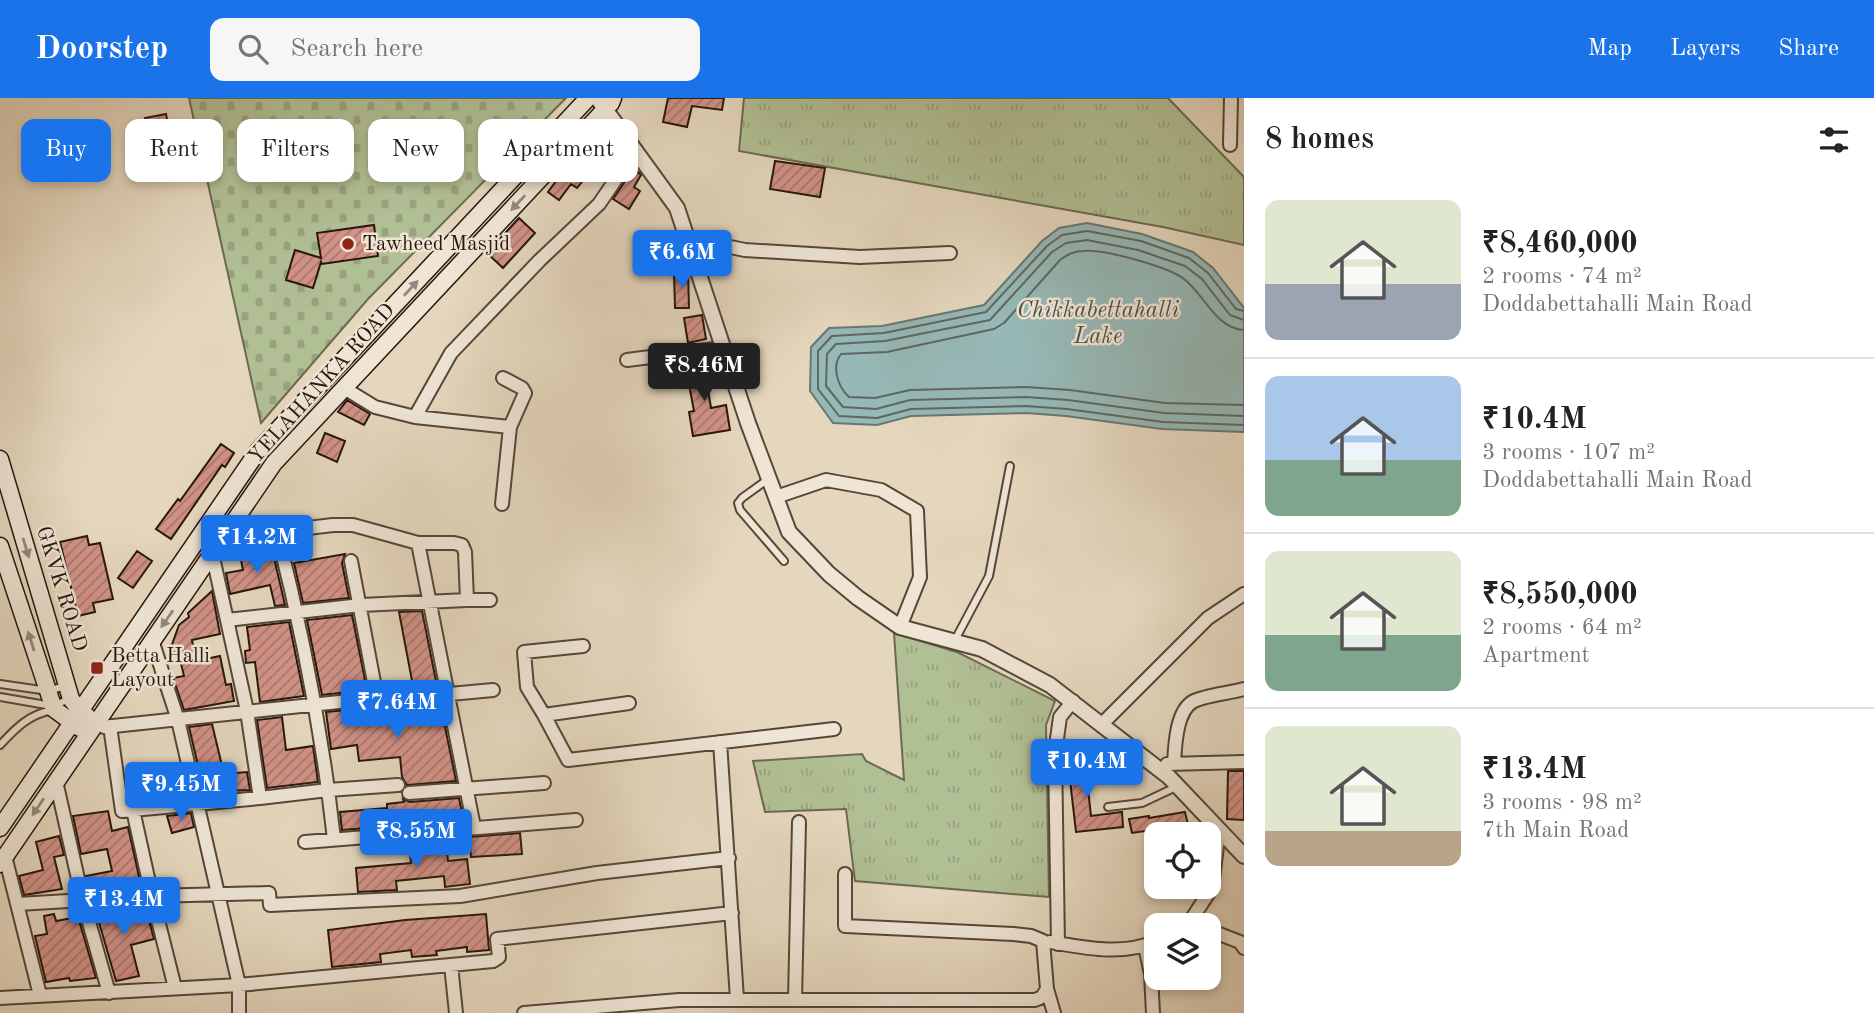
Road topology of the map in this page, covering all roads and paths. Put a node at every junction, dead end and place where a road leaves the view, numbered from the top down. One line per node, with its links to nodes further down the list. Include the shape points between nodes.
1 (588, 98): 48 (main road, YELAHANKA ROAD, one-way to 1, via 258,451)
2 (1231, 98): 5 (street)
3 (605, 101): 4 (street); 13 (main road, YELAHANKA ROAD, one-way to 13)
4 (616, 119)
5 (1230, 145)
6 (638, 153): 8 (street, via 677,208)
7 (614, 182): 14 (street, via 599,204 451,353)
8 (686, 238): 9 (street, via 745,250 860,257); 10 (street)
9 (950, 253)
10 (722, 348): 11 (street); 18 (street)
11 (627, 360)
12 (503, 378): 15 (street, via 525,393)
13 (344, 388): 14 (street, via 375,407); 22 (main road, YELAHANKA ROAD, via 274,463)
14 (415, 417): 15 (street)
15 (510, 427): 20 (street)
16 (0, 459): 48 (main road, GKVK ROAD, one-way to 48)
17 (1010, 466): 37 (lane, via 989,576)
18 (769, 479): 19 (street); 27 (lane, via 738,503)
19 (776, 497): 35 (street, via 789,532 829,574); 35 (street, via 826,480 881,490 917,511 920,577)
20 (502, 504)
21 (277, 532): 22 (street); 23 (street, via 353,525); 33 (street)
22 (223, 538): 25 (main road, YELAHANKA ROAD)
23 (418, 543): 29 (street); 30 (street, via 462,545)
24 (0, 546): 46 (main road, GKVK ROAD, one-way to 24)
25 (212, 553): 34 (street); 36 (main road, YELAHANKA ROAD, one-way to 36)
26 (351, 561): 32 (street)
27 (784, 561)
28 (1244, 594): 53 (street, via 1208,618)
29 (430, 600): 30 (street); 32 (street); 42 (street)
30 (467, 600): 31 (street)
31 (490, 600)
32 (361, 605): 33 (street); 44 (street)
33 (298, 612): 34 (street); 49 (street)
34 (227, 620): 50 (street)
35 (900, 627): 37 (street)
36 (152, 640): 52 (street); 54 (main road, YELAHANKA ROAD)
37 (954, 642): 45 (street, via 982,649)
38 (583, 646): 51 (street, via 524,652 527,687)
39 (0, 684): 46 (lane)
40 (1244, 689): 59 (street, via 1193,701 1184,712)
41 (493, 690): 42 (street)
42 (450, 695): 44 (street); 66 (street)
43 (0, 697): 46 (lane)
44 (377, 698): 49 (street)
45 (1073, 701): 53 (street); 91 (street, via 1060,718 1055,753)
46 (51, 702): 48 (main road); 48 (lane); 48 (lane); 57 (lane, via 17,726)
47 (629, 703): 51 (street)
48 (72, 705): 54 (main road); 76 (main road, YELAHANKA ROAD)
49 (316, 705): 50 (street); 65 (street)
50 (247, 710): 52 (street); 68 (street)
51 (544, 715): 56 (street, via 568,760)
52 (178, 720): 54 (street); 69 (street)
53 (1102, 724): 60 (street)
54 (100, 726): 61 (main road, YELAHANKA ROAD); 71 (street, via 122,811)
55 (834, 729): 56 (street)
56 (720, 742): 81 (street)
57 (0, 745)
58 (1244, 762): 59 (street)
59 (1174, 764): 60 (street)
60 (1154, 765): 64 (street)
61 (56, 781): 82 (main road, YELAHANKA ROAD, one-way to 82); 86 (street)
62 (544, 783): 66 (street)
63 (398, 785): 65 (street)
64 (1178, 786): 70 (lane, via 1142,803); 74 (street)
65 (328, 790): 68 (street); 78 (street)
66 (468, 790): 67 (street); 75 (street)
67 (409, 793)
68 (260, 798): 69 (street)
69 (197, 804): 71 (street); 84 (street)
70 (1108, 807)
71 (133, 810): 85 (street)
72 (576, 820): 75 (street)
73 (799, 822): 103 (street)
74 (1212, 822)
75 (474, 827): 78 (street)
76 (0, 828)
77 (1221, 831): 80 (street)
78 (334, 839): 79 (street)
79 (305, 842)
80 (1244, 856)
81 (729, 858): 84 (street, via 597,873 460,896 270,905 269,893); 88 (street)
82 (2, 860): 87 (street)
83 (845, 874): 90 (street, via 845,926 1013,934)
84 (218, 893): 85 (street); 95 (street)
85 (152, 896): 86 (street); 96 (street)
86 (83, 901): 87 (street); 99 (street)
87 (18, 904): 100 (street)
88 (732, 913): 94 (street, via 497,939 497,961); 102 (street)
89 (1221, 935): 93 (street)
90 (1043, 941): 91 (street); 97 (street)
91 (1058, 943): 92 (street, via 1108,951)
92 (1144, 945)
93 (1244, 948)
94 (452, 965): 95 (street); 109 (street)
95 (239, 985): 96 (street); 108 (street)
96 (175, 988): 99 (street)
97 (1047, 989): 105 (street, via 1035,1000); 114 (street)
98 (1152, 990): 115 (street)
99 (109, 993): 100 (street)
100 (40, 995): 101 (street)
101 (0, 998)
102 (743, 999): 103 (street); 107 (street); 111 (street)
103 (795, 999): 104 (street)
104 (819, 999): 106 (street); 112 (street)
105 (954, 999): 106 (street); 113 (street)
106 (886, 1006)
107 (679, 1007): 110 (street, via 644,1002)
108 (239, 1013)
109 (456, 1013)
110 (524, 1013)
111 (751, 1013)
112 (820, 1013)
113 (955, 1013)
114 (1054, 1013)
115 (1153, 1013)

